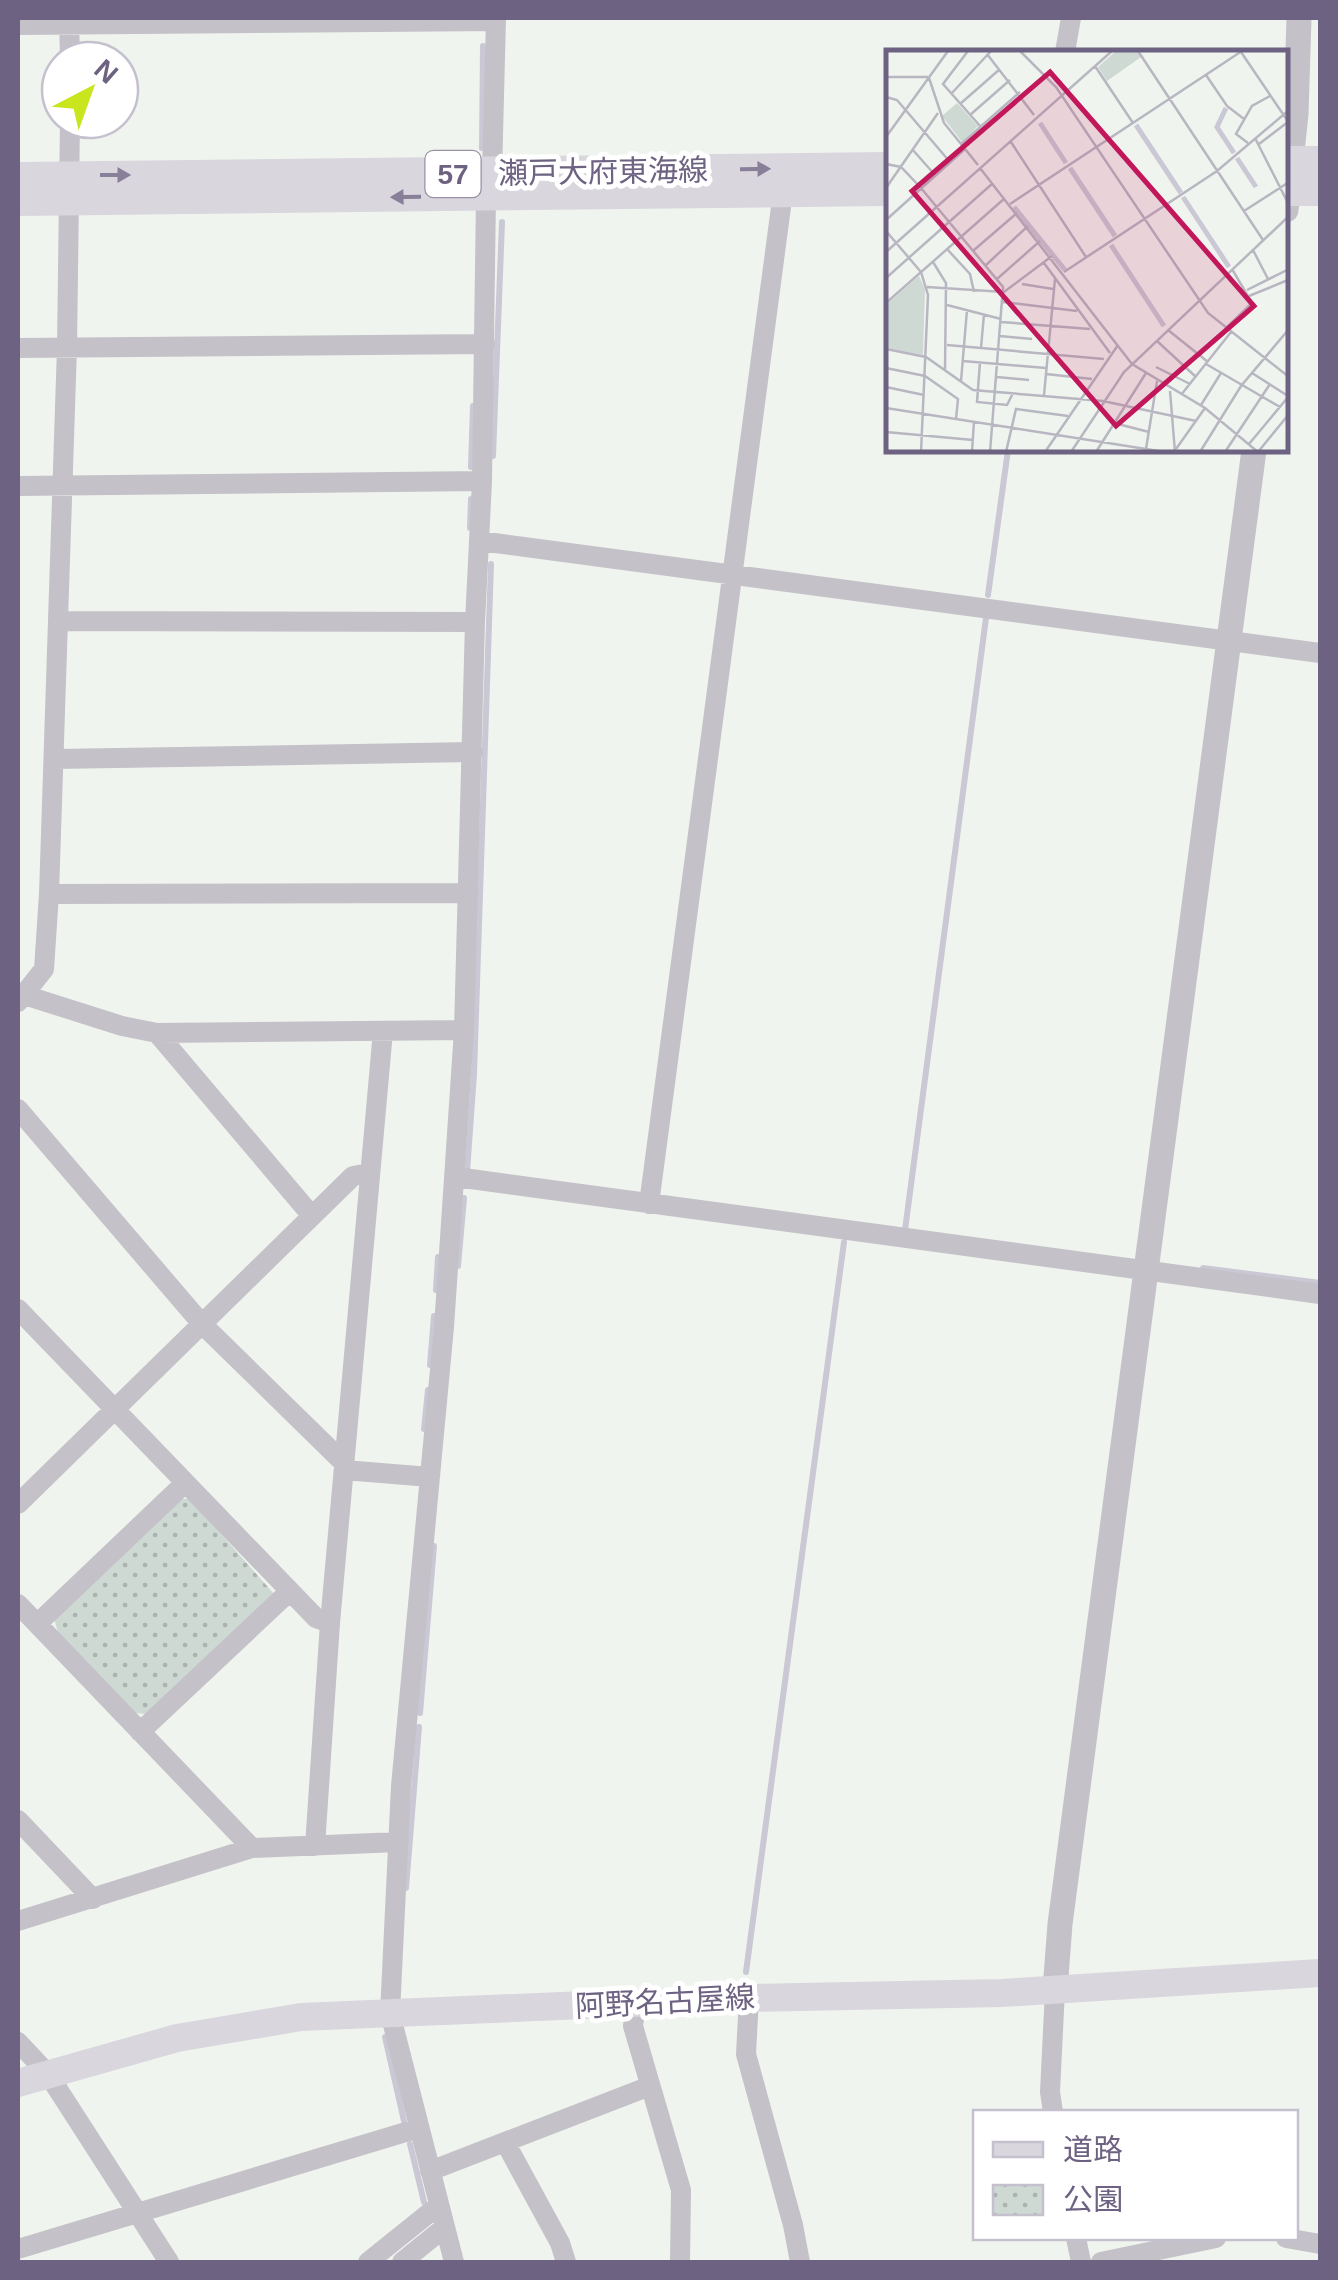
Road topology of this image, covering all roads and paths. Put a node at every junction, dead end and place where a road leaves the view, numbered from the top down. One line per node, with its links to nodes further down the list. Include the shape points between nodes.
1 (1071, 18): 8 (street)
2 (1299, 18): 12 (street)
3 (208, 19): 4 (street); 6 (street)
4 (349, 19): 5 (street)
5 (496, 19): 16 (street)
6 (69, 21): 7 (street)
7 (18, 25)
8 (1065, 50)
9 (70, 140): 17 (street)
10 (1320, 160): 14 (main road)
11 (886, 167): 16 (main road, 瀬戸大府東海線 / 57, one-way to 11)
12 (1288, 175)
13 (18, 177): 17 (main road, 瀬戸大府東海線 / 57)
14 (1288, 182)
15 (1288, 183): 19 (main road)
16 (489, 185): 17 (main road, 瀬戸大府東海線 / 57); 20 (main road, 瀬戸大府東海線 / 57); 22 (street)
17 (70, 188): 21 (main road, 瀬戸大府東海線 / 57); 23 (street)
18 (886, 191): 20 (main road, 瀬戸大府東海線 / 57)
19 (1320, 191)
20 (783, 192): 30 (street)
21 (18, 201)
22 (485, 344): 23 (street); 26 (street)
23 (67, 347): 24 (street); 28 (street)
24 (18, 348)
25 (1254, 452): 33 (street)
26 (482, 481): 28 (street); 29 (street)
27 (18, 486): 28 (street)
28 (62, 486): 31 (street)
29 (480, 541): 30 (street); 32 (street)
30 (734, 573): 33 (street); 46 (street)
31 (58, 621): 32 (street); 36 (street)
32 (475, 622): 35 (street)
33 (1228, 641): 34 (street); 48 (street)
34 (1320, 653)
35 (473, 752): 36 (street); 37 (street)
36 (55, 759): 38 (street)
37 (469, 893): 38 (street); 40 (street)
38 (49, 894): 39 (street, via 44,970)
39 (19, 997): 42 (street)
40 (464, 1030): 41 (street); 45 (street)
41 (383, 1031): 42 (street); 44 (street)
42 (158, 1034): 47 (street)
43 (18, 1109): 51 (street)
44 (369, 1174): 47 (street, via 353,1176); 53 (street)
45 (456, 1177): 46 (street); 54 (street)
46 (650, 1204): 48 (street)
47 (312, 1216): 51 (street)
48 (1146, 1272): 49 (street); 69 (street)
49 (1320, 1294)
50 (21, 1321): 52 (street)
51 (202, 1324): 52 (street); 53 (street)
52 (114, 1409): 55 (street); 56 (street)
53 (344, 1467): 54 (street); 59 (street)
54 (430, 1477): 63 (street)
55 (186, 1483): 57 (street); 60 (street)
56 (18, 1504)
57 (290, 1590): 59 (street, via 316,1618); 61 (street)
58 (18, 1604): 60 (street)
59 (330, 1623): 64 (street)
60 (37, 1624): 61 (street)
61 (140, 1732): 65 (street)
62 (18, 1820): 66 (street)
63 (398, 1842): 64 (street); 72 (street)
64 (315, 1846): 65 (street)
65 (252, 1848): 66 (street)
66 (94, 1898): 67 (street)
67 (18, 1921)
68 (1320, 1973): 69 (main road, 阿野名古屋線)
69 (1055, 1990): 70 (main road, 阿野名古屋線); 77 (street)
70 (750, 1998): 71 (main road, 阿野名古屋線); 92 (street, via 746,2054)
71 (636, 2004): 72 (main road, 阿野名古屋線); 76 (street, via 633,2026)
72 (390, 2012): 74 (main road, 阿野名古屋線, via 271,2020); 78 (street)
73 (18, 2042): 74 (street)
74 (48, 2074): 75 (main road, 阿野名古屋線); 82 (street)
75 (18, 2083)
76 (650, 2086): 79 (street); 91 (street, via 681,2190)
77 (1054, 2110)
78 (419, 2128): 80 (street); 82 (street)
79 (505, 2142): 80 (street); 90 (street)
80 (430, 2172): 81 (street)
81 (438, 2205): 83 (street); 87 (street)
82 (138, 2213): 85 (street); 86 (street)
83 (444, 2228): 88 (street); 89 (street)
84 (1206, 2240): 93 (street)
85 (18, 2249)
86 (169, 2262)
87 (368, 2262)
88 (402, 2262)
89 (454, 2262)
90 (566, 2262)
91 (680, 2262)
92 (800, 2262)
93 (1100, 2262)

